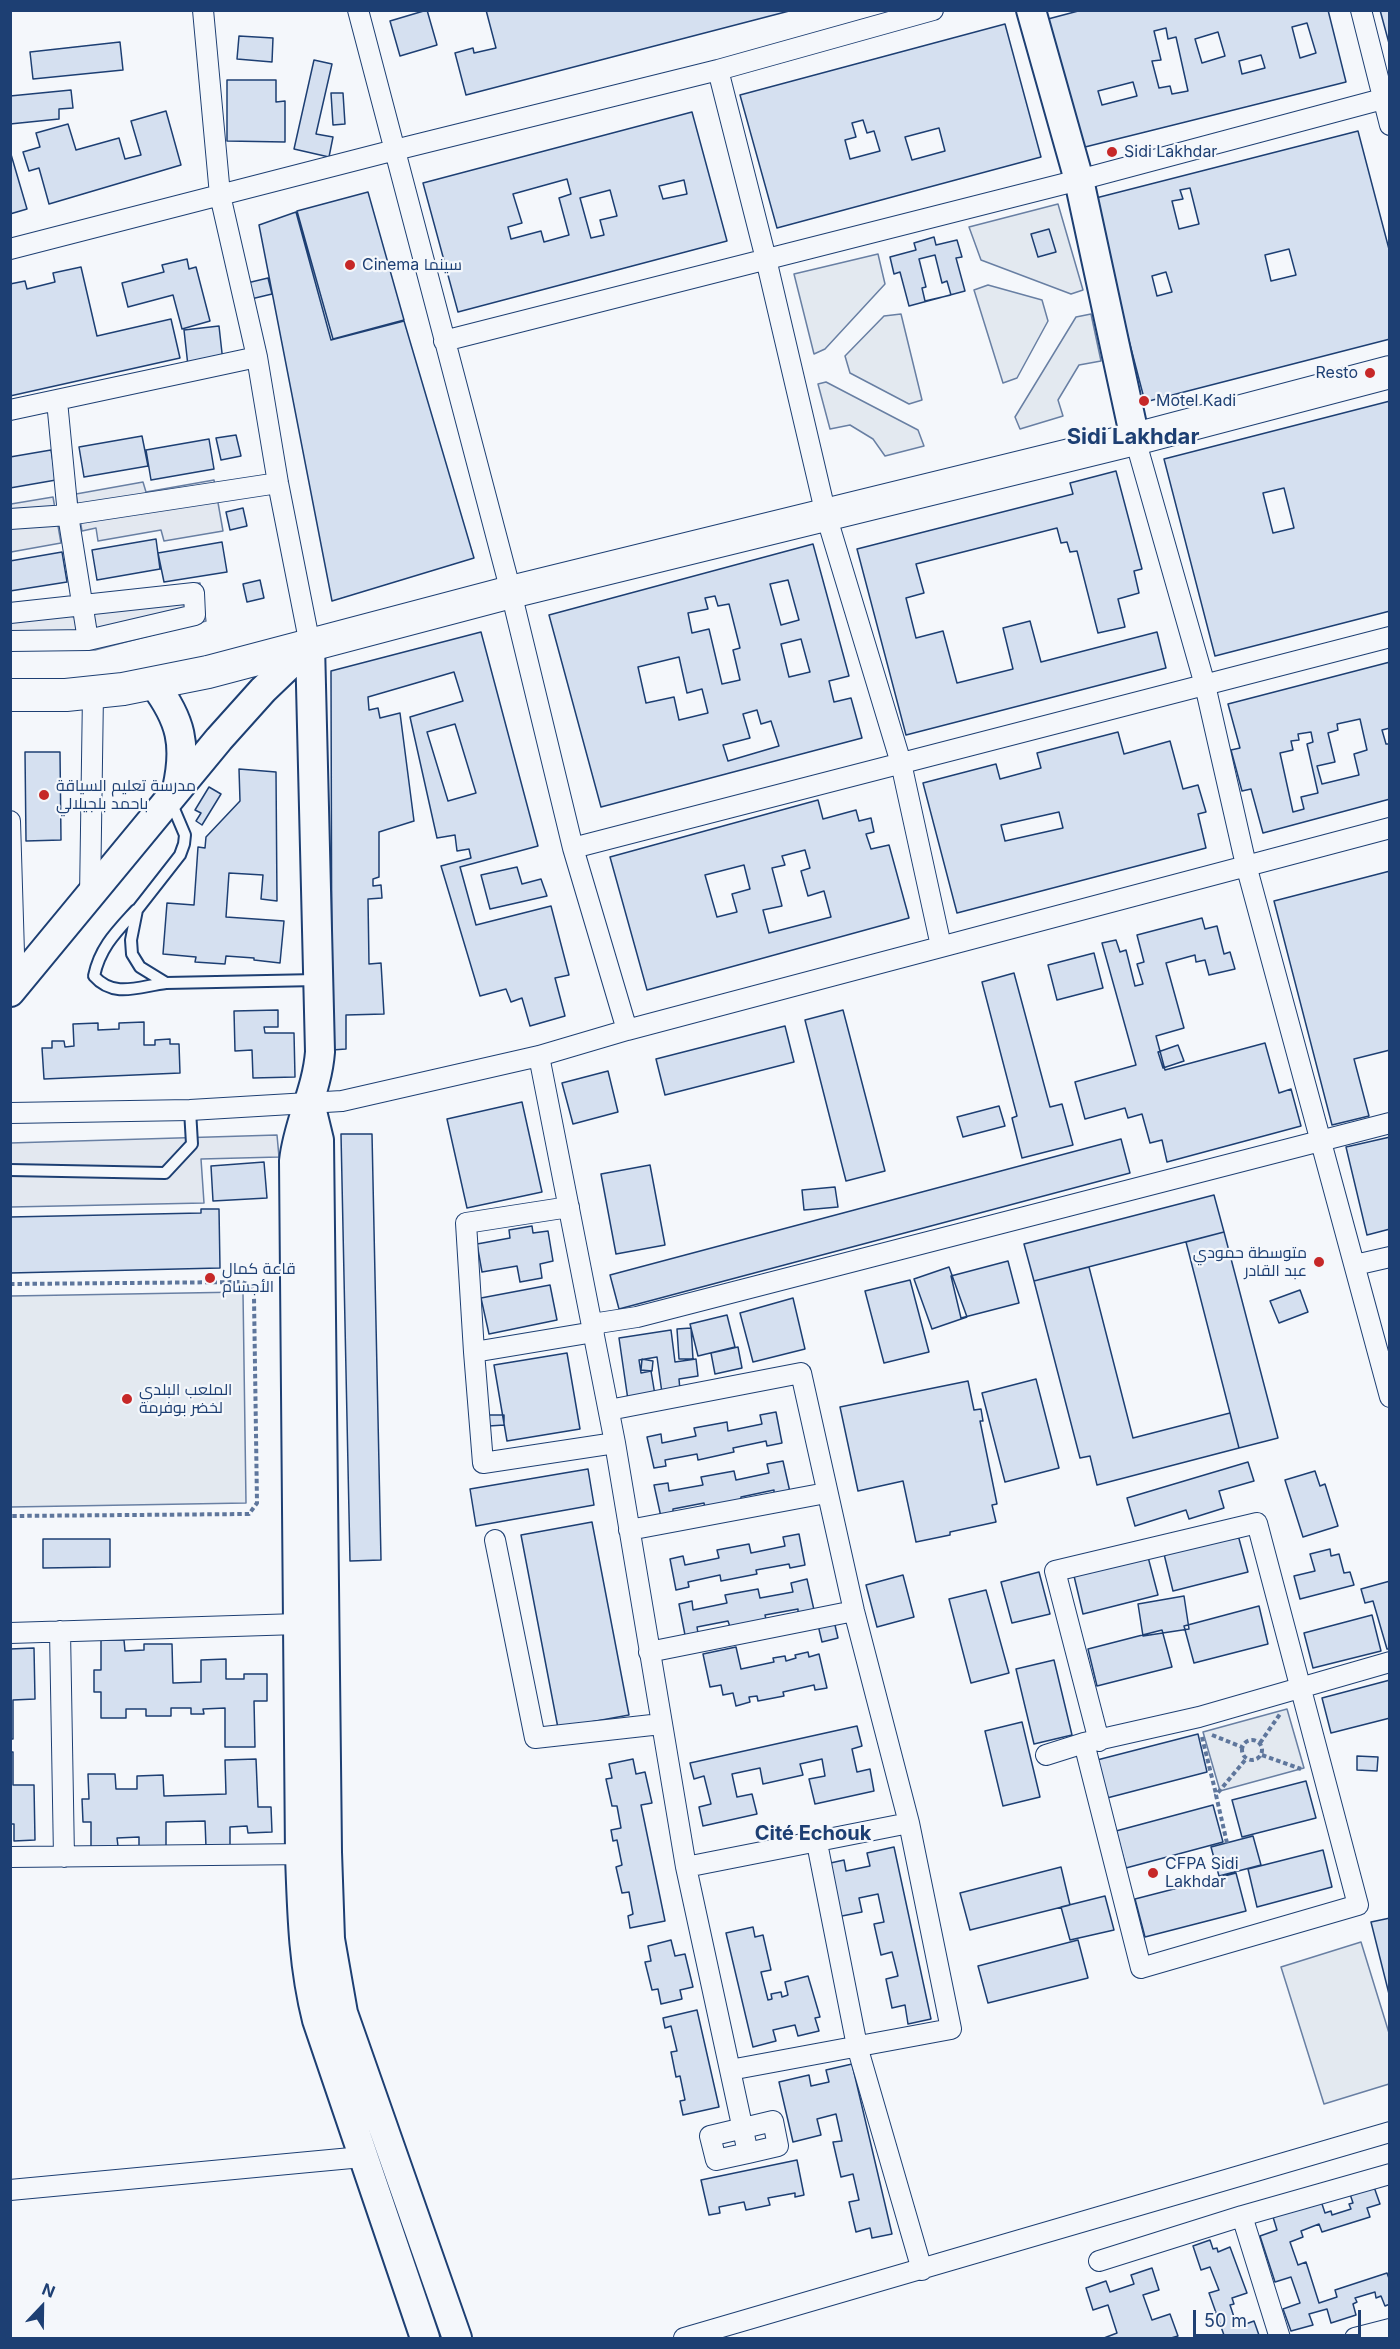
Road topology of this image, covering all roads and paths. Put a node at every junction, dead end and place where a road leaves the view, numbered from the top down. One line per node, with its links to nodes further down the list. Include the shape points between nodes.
1 (203, 10): 11 (street)
2 (358, 10): 9 (street)
3 (933, 10): 6 (street)
4 (1031, 10): 10 (main road)
5 (1361, 10): 7 (street)
6 (718, 70): 9 (street); 13 (street)
7 (1387, 97): 8 (street); 10 (street)
8 (1389, 125)
9 (395, 150): 11 (street); 14 (street)
10 (1079, 180): 13 (street); 19 (main road)
11 (220, 195): 12 (street); 15 (street)
12 (10, 249)
13 (766, 259): 14 (street); 22 (street)
14 (444, 341): 24 (street)
15 (257, 357): 17 (street); 20 (street)
16 (1389, 372): 19 (main road)
17 (57, 401): 18 (street); 21 (street)
18 (10, 410)
19 (1135, 439): 22 (main road); 32 (street)
20 (278, 483): 21 (street); 30 (street)
21 (68, 515): 23 (street); 25 (street)
22 (826, 515): 24 (main road); 35 (street)
23 (10, 519)
24 (511, 592): 30 (main road); 39 (street)
25 (83, 606): 26 (street); 28 (street); 28 (street, via 194,593 195,615)
26 (10, 613)
27 (1389, 637): 32 (street)
28 (88, 640): 29 (street)
29 (10, 641)
30 (310, 645): 31 (main road); 36 (main road, via 263,690); 44 (main road)
31 (154, 684): 33 (main road); 36 (main road, via 168,702 182,744 182,767)
32 (1204, 685): 35 (street); 40 (street)
33 (93, 693): 34 (main road); 41 (street)
34 (10, 695)
35 (901, 763): 39 (street); 43 (street)
36 (173, 794): 41 (main road); 42 (lane, via 184,844 180,855)
37 (10, 821): 46 (street)
38 (1389, 828): 40 (street)
39 (573, 848): 47 (street)
40 (1246, 865): 43 (street); 53 (street)
41 (90, 898): 46 (main road)
42 (137, 910): 45 (lane, via 132,954 140,967); 45 (lane, via 108,941 94,976 102,985 119,991)
43 (941, 946): 47 (street)
44 (318, 980): 45 (lane); 49 (main road, via 319,1069)
45 (166, 983)
46 (13, 989)
47 (627, 1030): 48 (street)
48 (539, 1056): 49 (street, via 352,1099); 55 (street)
49 (310, 1103): 50 (street); 69 (main road, via 294,1161); 86 (main road, via 319,1140)
50 (190, 1110): 51 (street); 54 (lane, via 192,1144 165,1173)
51 (10, 1113)
52 (1389, 1123): 53 (street)
53 (1322, 1140): 57 (street); 59 (street)
54 (10, 1170)
55 (569, 1207): 59 (street); 60 (street, via 466,1223)
56 (1389, 1257): 57 (street)
57 (1355, 1265): 61 (street)
58 (10, 1284): 65 (path, via 250,1285 255,1297 257,1503 249,1514)
59 (593, 1328): 60 (street); 62 (street)
60 (474, 1352): 63 (street, via 483,1462)
61 (1389, 1397)
62 (609, 1410): 63 (street); 64 (street, via 801,1373)
63 (615, 1443): 66 (street)
64 (826, 1493): 66 (street); 68 (street)
65 (10, 1516)
66 (629, 1530): 72 (street)
67 (495, 1540): 76 (street, via 534,1738)
68 (854, 1611): 72 (street); 83 (street)
69 (298, 1624): 70 (street); 86 (main road)
70 (60, 1631): 71 (street); 88 (street)
71 (10, 1633)
72 (649, 1652): 76 (street)
73 (1389, 1662): 74 (street)
74 (1302, 1686): 75 (street); 77 (street, via 1257,1523 1055,1571); 81 (street)
75 (1198, 1717): 77 (street); 82 (path)
76 (662, 1724): 89 (street)
77 (1092, 1742): 78 (street); 81 (street, via 1141,1968 1358,1905)
78 (1046, 1755)
79 (1262, 1755): 80 (path, via 1256,1760); 80 (path, via 1260,1743 1249,1740 1242,1749); 81 (path)
80 (1246, 1758): 82 (path)
81 (1325, 1779)
82 (1216, 1795): 84 (path)
83 (909, 1823): 85 (street); 90 (street, via 951,2030)
84 (1227, 1842)
85 (817, 1843): 89 (street); 90 (street)
86 (314, 1854): 88 (street); 95 (main road, via 304,1948 311,1996); 103 (main road, via 343,2013)
87 (10, 1857): 88 (street)
88 (64, 1857)
89 (686, 1867): 91 (street)
90 (857, 2046): 91 (street); 100 (street)
91 (730, 2070): 92 (street)
92 (742, 2128): 94 (street); 94 (street, via 773,2121 778,2146); 94 (street, via 710,2136 716,2160)
93 (1389, 2132): 100 (street)
94 (748, 2153)
95 (362, 2157): 97 (street); 102 (main road)
96 (1389, 2174): 98 (street)
97 (10, 2190)
98 (1242, 2216): 99 (street); 105 (street)
99 (1099, 2261)
100 (922, 2270): 104 (street)
101 (1389, 2329): 106 (street)
102 (425, 2338)
103 (457, 2338)
104 (684, 2338)
105 (1280, 2338)
106 (1355, 2338)

